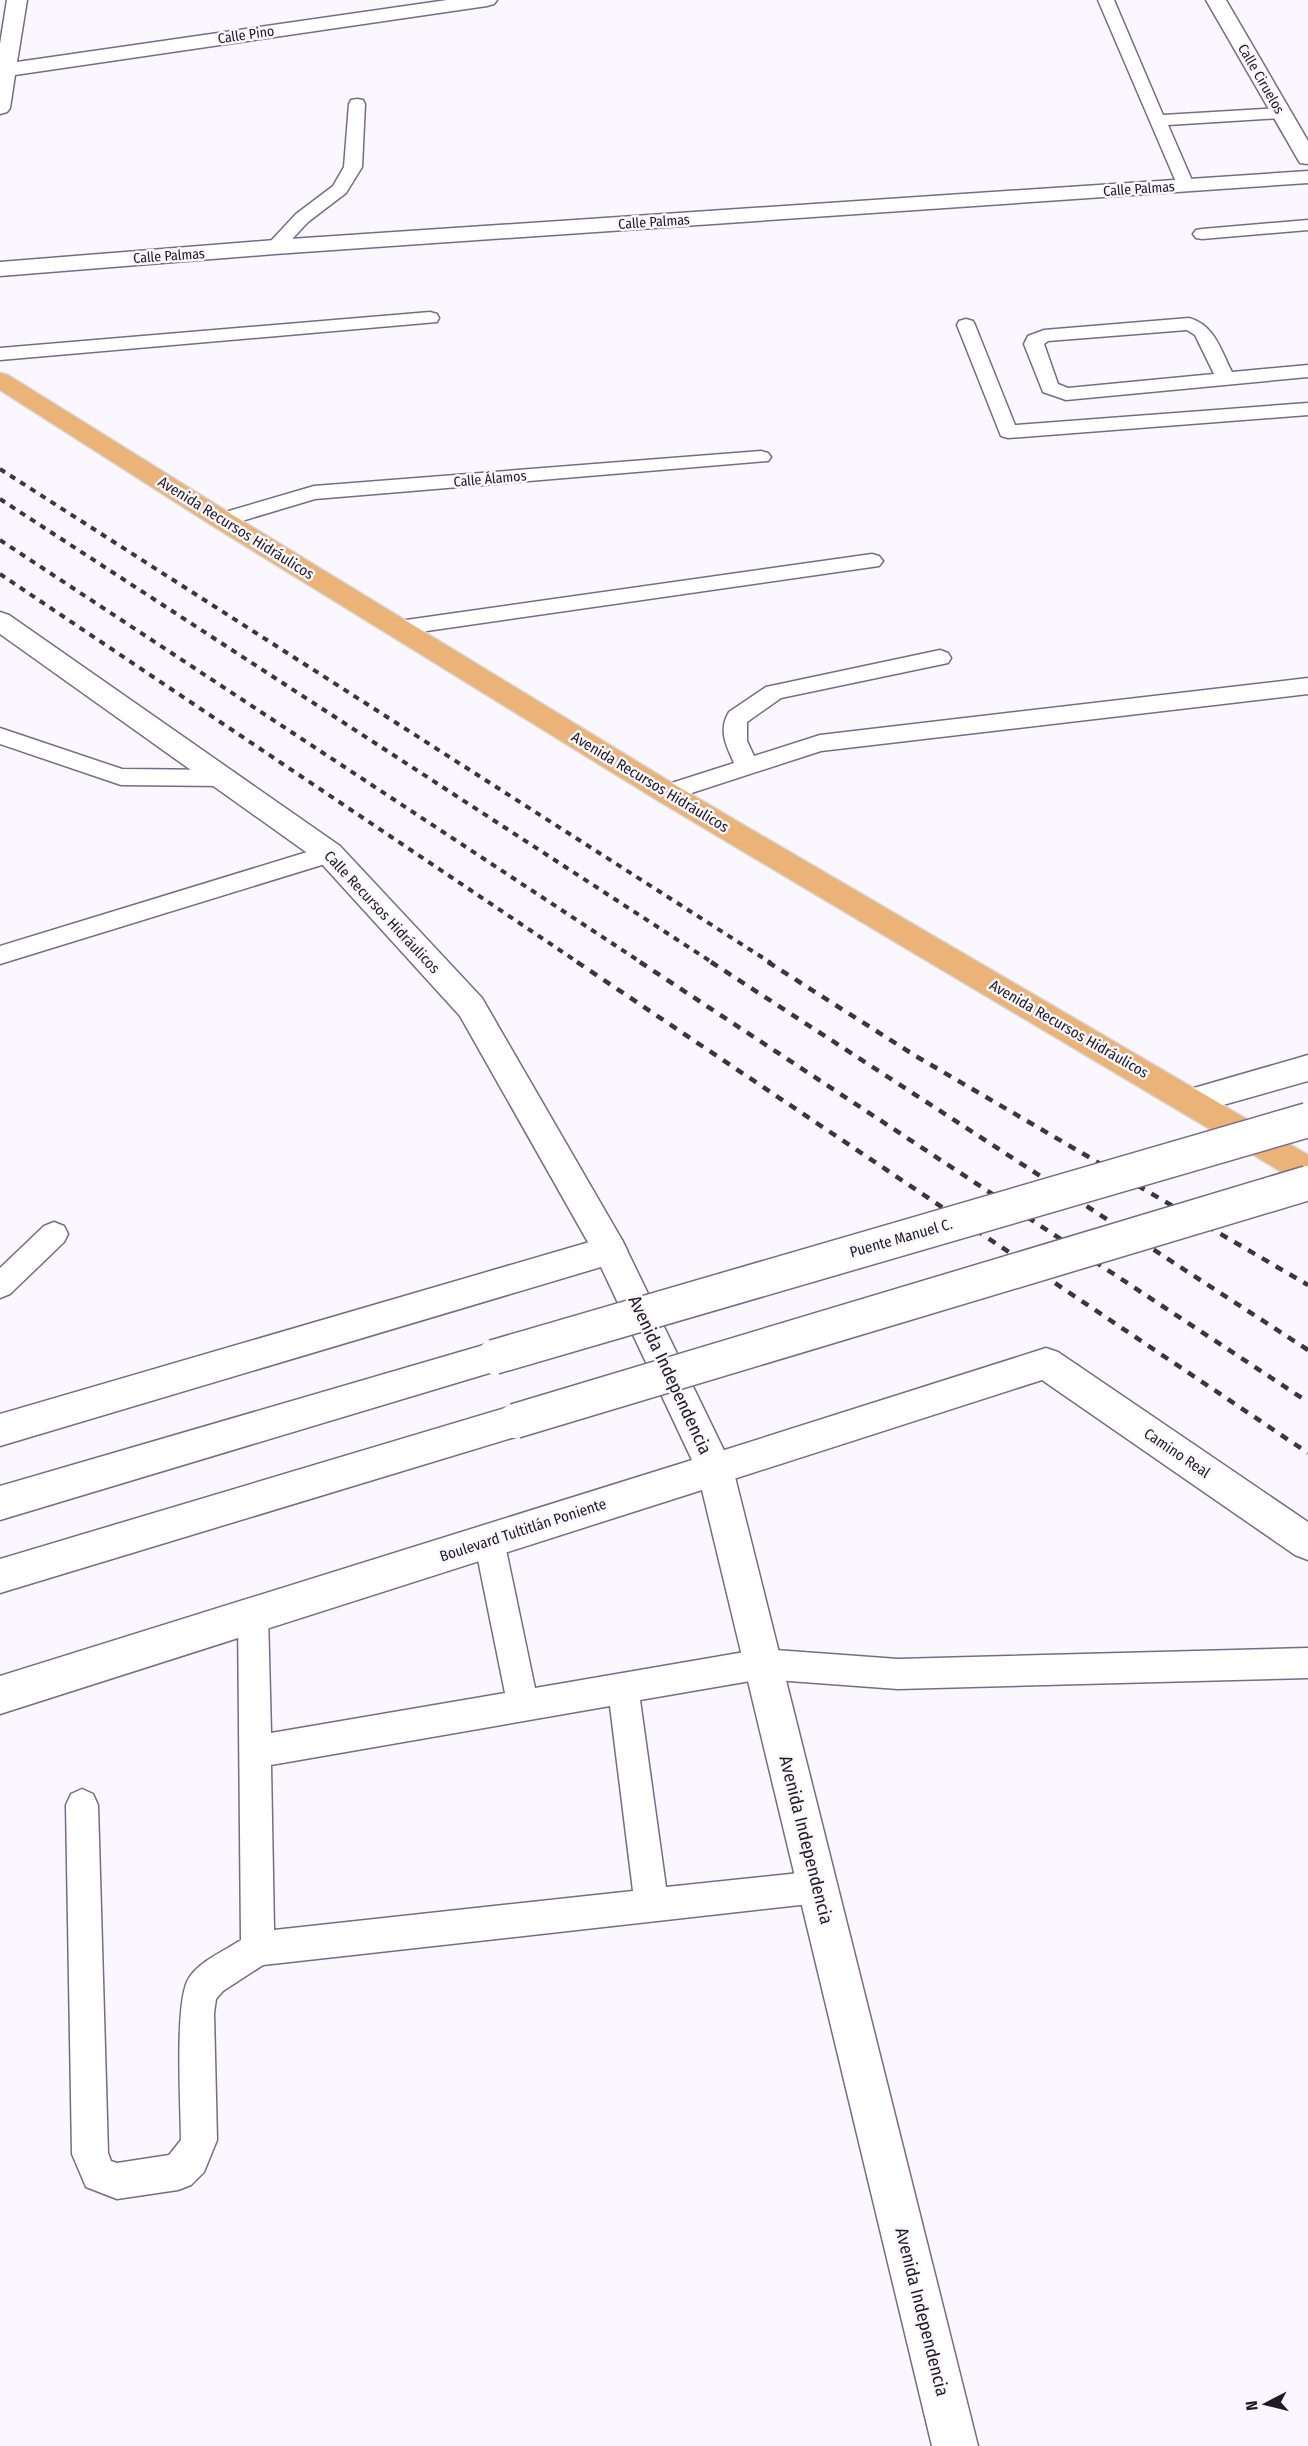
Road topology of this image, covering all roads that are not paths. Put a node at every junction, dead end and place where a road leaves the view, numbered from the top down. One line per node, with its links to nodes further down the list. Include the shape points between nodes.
1 (17, 0): 5 (street)
2 (487, 0): 5 (street, Calle Pino)
3 (1106, 0): 9 (lane)
4 (1216, 0): 8 (street, Calle Ciruelos)
5 (6, 70): 7 (street)
6 (357, 104): 15 (lane, via 353,167 340,189 302,218)
7 (0, 108)
8 (1280, 113): 9 (lane); 10 (street, Calle Ciruelos)
9 (1157, 120): 12 (lane)
10 (1308, 157)
11 (1308, 177): 12 (street, Calle Palmas)
12 (1185, 185): 15 (street, Calle Palmas)
13 (1308, 225): 14 (lane)
14 (1202, 234)
15 (275, 248): 16 (street, Calle Palmas)
16 (0, 269)
17 (430, 318): 19 (lane)
18 (966, 325): 23 (lane, via 1008,432)
19 (0, 354)
20 (1308, 371): 21 (lane)
21 (1226, 379): 21 (lane, via 1066,394 1050,388 1034,344 1035,339 1044,336 1189,324 1203,333)
22 (0, 380): 25 (main road, Avenida Recursos Hidráulicos)
23 (1308, 409)
24 (761, 457): 25 (lane, Calle Álamos, via 314,493)
25 (222, 520): 28 (main road, Avenida Recursos Hidráulicos)
26 (872, 561): 28 (lane)
27 (0, 621): 33 (street, Calle Recursos Hidráulicos)
28 (399, 628): 34 (main road, Avenida Recursos Hidráulicos)
29 (940, 658): 32 (lane, via 774,692 736,718 735,741)
30 (1308, 686): 32 (lane, via 820,743)
31 (0, 736): 33 (lane, via 121,777)
32 (747, 767): 34 (lane)
33 (223, 778): 35 (street, Calle Recursos Hidráulicos)
34 (667, 793): 38 (main road, Avenida Recursos Hidráulicos)
35 (330, 854): 36 (lane); 43 (street, Calle Recursos Hidráulicos, via 471,1007)
36 (0, 955)
37 (1308, 1068): 38 (street)
38 (1191, 1101): 40 (main road, Avenida Recursos Hidráulicos)
39 (1308, 1120): 48 (street, Puente Manuel C., bridge)
40 (1308, 1171)
41 (1308, 1183): 51 (street, bridge)
42 (54, 1234): 44 (lane)
43 (610, 1250): 46 (street); 47 (street, Avenida Independencia)
44 (0, 1286)
45 (1046, 1363): 47 (street, Boulevard Tultitlán Poniente); 50 (street, Camino Real)
46 (0, 1430)
47 (715, 1469): 49 (street, Boulevard Tultitlán Poniente); 54 (street, Avenida Independencia)
48 (0, 1503)
49 (489, 1540): 52 (street, Boulevard Tultitlán Poniente); 57 (lane)
50 (1308, 1543)
51 (0, 1576)
52 (253, 1615): 56 (street, Boulevard Tultitlán Poniente); 58 (lane)
53 (1308, 1663): 54 (lane, via 898,1674)
54 (762, 1664): 55 (lane); 60 (street, Avenida Independencia)
55 (623, 1688): 57 (lane); 61 (lane)
56 (0, 1695)
57 (523, 1706): 58 (lane)
58 (255, 1752): 62 (lane)
59 (82, 1805): 62 (lane, via 90,2154 99,2174 117,2181 178,2172 191,2159 199,2140 200,1991 211,1979)
60 (818, 1887): 61 (lane); 63 (street, Avenida Independencia)
61 (652, 1906): 62 (lane)
62 (258, 1949)
63 (955, 2446)

